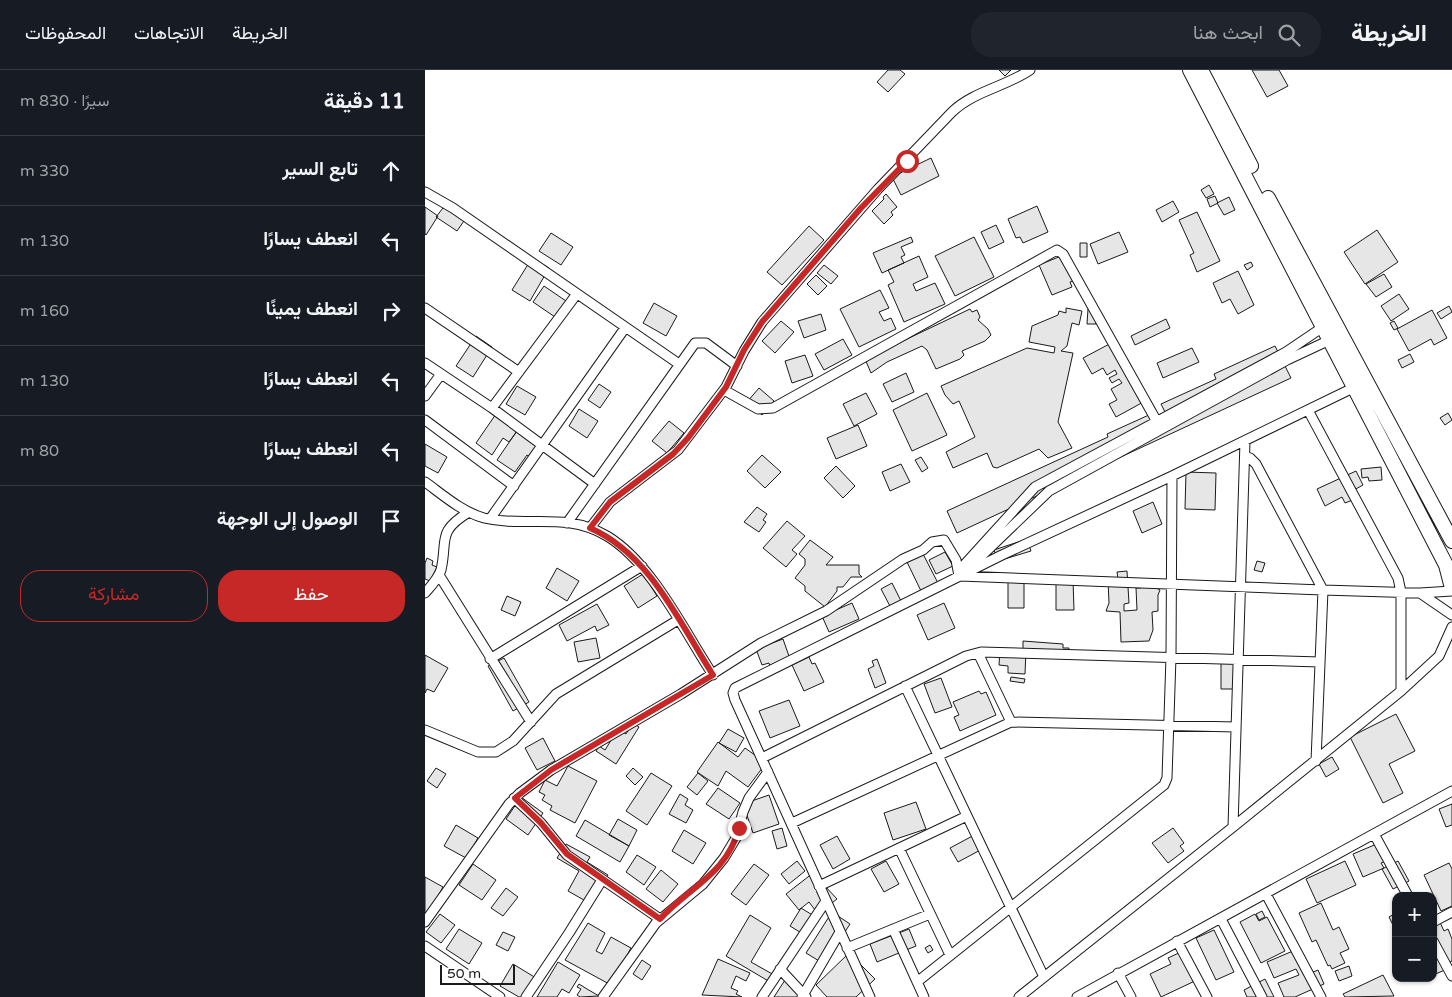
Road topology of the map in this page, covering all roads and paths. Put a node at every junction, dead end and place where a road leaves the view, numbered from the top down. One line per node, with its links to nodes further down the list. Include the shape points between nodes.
1 (1030, 70): 12 (street, via 965,100 952,112 867,202 762,322)
2 (1190, 70): 7 (main road)
3 (1201, 70): 7 (main road)
4 (425, 192): 5 (street, via 453,208)
5 (576, 295): 8 (street); 13 (street)
6 (425, 308): 13 (street)
7 (1328, 324): 9 (main road); 21 (street)
8 (625, 328): 11 (street); 23 (street)
9 (1335, 338): 15 (main road); 21 (street); 33 (main road)
10 (425, 363): 14 (street)
11 (679, 364): 12 (street, via 693,344 699,342); 27 (street)
12 (737, 366): 16 (street)
13 (519, 372): 18 (street)
14 (441, 374): 17 (street); 18 (street)
15 (1355, 387): 19 (street); 39 (main road, via 1447,564)
16 (724, 390): 21 (street, via 758,409 773,408 1057,250 1063,254); 32 (street, via 678,450 610,502)
17 (425, 396)
18 (492, 408): 23 (street)
19 (1308, 410): 22 (street); 41 (street, via 1396,573)
20 (425, 420): 28 (street)
21 (1159, 426): 36 (street, via 1047,486 1035,487 965,564)
22 (1245, 441): 24 (street); 25 (street)
23 (544, 445): 27 (street); 28 (street)
24 (1245, 456): 38 (street); 40 (street, via 1256,464)
25 (1172, 476): 36 (street); 37 (street)
26 (425, 482): 29 (street)
27 (595, 484): 31 (street)
28 (514, 486): 30 (street)
29 (469, 512): 30 (street); 35 (street, via 457,520 445,537)
30 (490, 519): 31 (street)
31 (567, 523): 32 (street)
32 (590, 528): 34 (street, via 618,543)
33 (1452, 541)
34 (642, 566): 45 (street); 51 (street)
35 (439, 576): 43 (street); 51 (street)
36 (960, 576): 37 (street); 54 (street, via 956,560 944,540 932,542 826,611 776,635); 63 (street, via 735,688 733,696)
37 (1172, 583): 38 (street); 50 (street)
38 (1239, 586): 40 (street); 52 (street)
39 (1452, 589): 42 (street)
40 (1323, 590): 41 (street); 53 (street)
41 (1401, 592): 42 (street); 56 (street)
42 (1420, 592): 44 (street)
43 (425, 593)
44 (1452, 615)
45 (678, 620): 54 (street); 57 (street, via 556,694)
46 (1452, 627): 48 (street)
47 (1452, 644): 48 (street)
48 (1443, 650): 56 (street, via 1430,667)
49 (978, 653): 50 (street); 55 (street); 58 (street)
50 (1171, 657): 52 (street); 59 (street)
51 (489, 660): 57 (street)
52 (1237, 660): 53 (street); 60 (street)
53 (1320, 662): 64 (street)
54 (713, 675): 67 (street, via 551,770)
55 (905, 686): 62 (street); 63 (street)
56 (1401, 692): 64 (street)
57 (531, 722): 61 (street, via 513,741 490,753 473,751)
58 (1011, 722): 59 (street); 62 (street)
59 (1168, 725): 60 (street); 78 (street, via 1167,778 1161,789)
60 (1236, 727): 70 (street)
61 (425, 730)
62 (939, 754): 68 (street); 69 (street)
63 (762, 758): 65 (street)
64 (1316, 761): 70 (street)
65 (768, 772): 69 (street); 81 (street, via 749,798 736,838 724,858 703,884)
66 (1452, 791): 71 (street)
67 (515, 798): 73 (street, via 541,823 562,850); 84 (street)
68 (967, 816): 72 (street); 78 (street)
69 (792, 823): 74 (street)
70 (1233, 827): 95 (street)
71 (1374, 834): 75 (street); 76 (street)
72 (899, 848): 74 (street); 80 (street)
73 (602, 880): 81 (street); 99 (street)
74 (819, 886): 77 (street)
75 (1406, 892)
76 (1266, 894): 82 (street); 109 (street)
77 (826, 901): 86 (street); 92 (street)
78 (1010, 907): 91 (street); 95 (street)
79 (1452, 912): 83 (street)
80 (930, 914): 85 (street); 91 (street)
81 (660, 919): 100 (street)
82 (1221, 919): 87 (street); 108 (street)
83 (1437, 920)
84 (425, 922)
85 (893, 929): 89 (street); 96 (street)
86 (840, 932): 89 (street); 97 (street)
87 (1177, 942): 94 (street); 107 (street)
88 (425, 946): 98 (street)
89 (847, 948): 102 (street)
90 (1437, 948): 93 (street)
91 (951, 955): 96 (street)
92 (780, 969): 97 (street); 101 (street)
93 (1451, 972)
94 (1118, 973): 105 (street); 106 (street)
95 (1044, 977): 104 (street)
96 (917, 982): 103 (street)
97 (804, 996)
98 (500, 997)
99 (526, 997)
100 (603, 997)
101 (762, 997)
102 (870, 997)
103 (924, 997)
104 (1019, 997)
105 (1077, 997)
106 (1131, 997)
107 (1207, 997)
108 (1263, 997)
109 (1321, 997)

